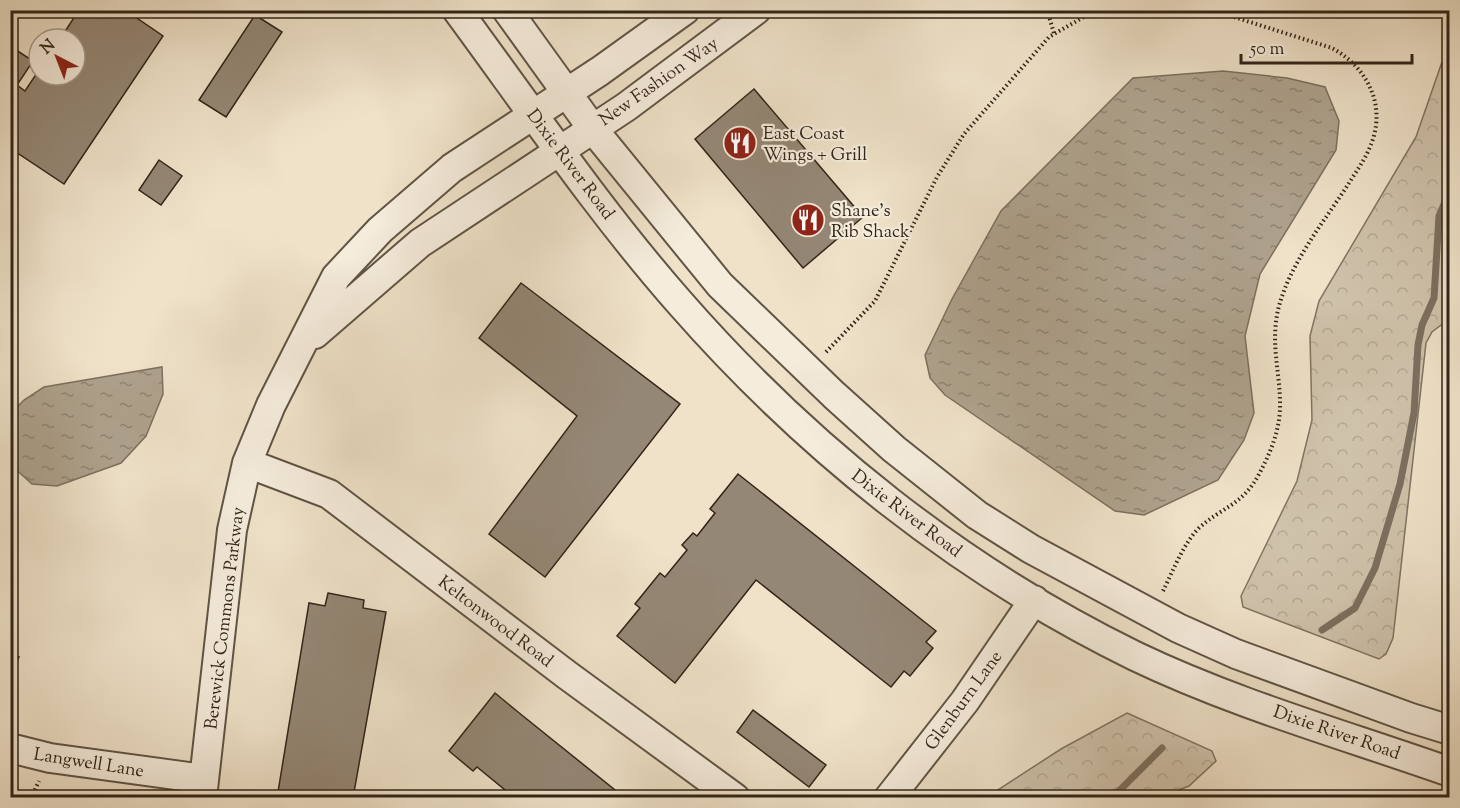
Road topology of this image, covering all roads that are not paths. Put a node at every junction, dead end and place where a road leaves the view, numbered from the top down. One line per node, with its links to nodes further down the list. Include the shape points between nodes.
1 (457, 10): 6 (street, Dixie River Road)
2 (507, 10): 5 (street, Dixie River Road)
3 (684, 10): 5 (street)
4 (756, 10): 7 (street, New Fashion Way)
5 (567, 93): 6 (street); 7 (street, Dixie River Road)
6 (534, 114): 8 (street, Dixie River Road); 9 (street, Berewick Commons Parkway, via 444,175 361,248 336,277)
7 (592, 128): 8 (street, New Fashion Way); 12 (street, Dixie River Road, via 720,285 834,396 977,515 1178,628 1236,654)
8 (560, 150): 9 (street, Berewick Commons Parkway, via 420,243); 11 (street, Dixie River Road, via 681,304 769,396 876,494)
9 (304, 343): 10 (street, Berewick Commons Parkway, via 271,405)
10 (247, 463): 15 (street, Berewick Commons Parkway, via 232,530); 16 (street, Keltonwood Road, via 329,494)
11 (1034, 600): 14 (street, Dixie River Road, via 1134,655 1200,685); 17 (street, Glenburn Lane, via 965,701)
12 (1449, 730)
13 (10, 748): 15 (street, Langwell Lane)
14 (1449, 772)
15 (203, 789)
16 (735, 798)
17 (889, 798)

